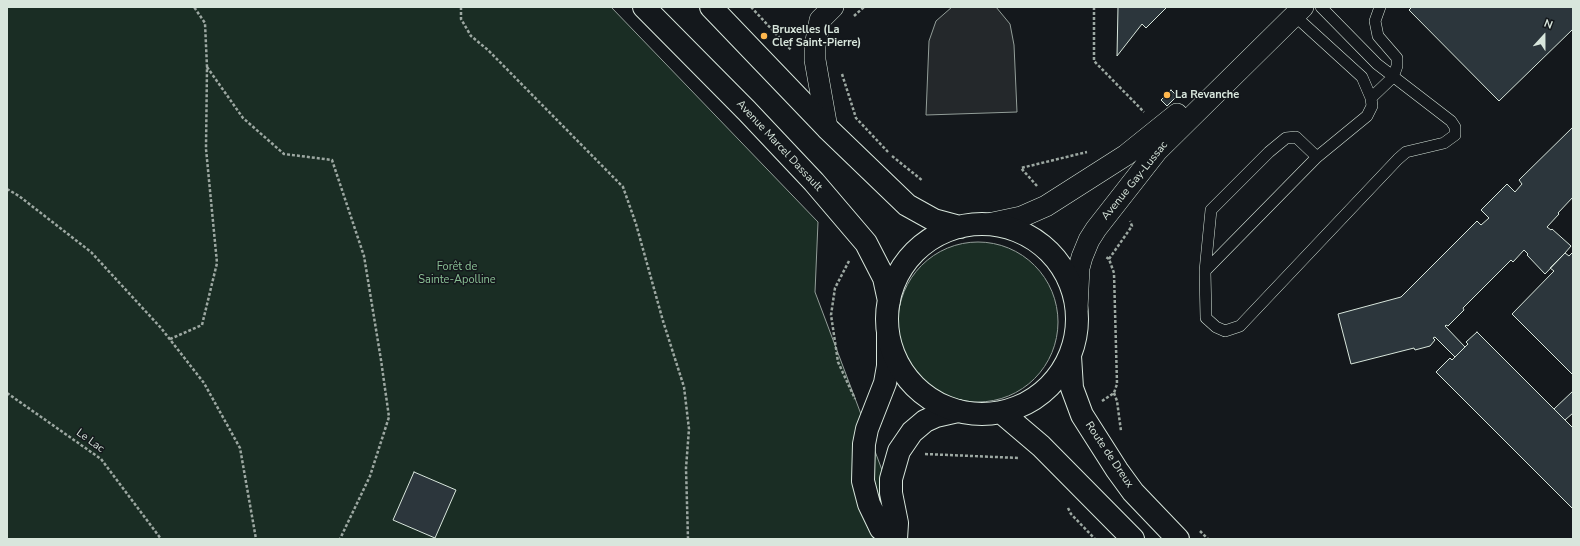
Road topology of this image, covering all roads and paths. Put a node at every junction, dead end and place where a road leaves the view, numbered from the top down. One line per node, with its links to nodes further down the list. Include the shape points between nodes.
1 (194, 7): 14 (path, via 205,23)
2 (461, 7): 49 (path, via 461,19 471,36 623,186 684,387 689,429 686,468)
3 (644, 7): 30 (main road, Avenue Marcel Dassault, via 814,182 866,243 884,278)
4 (711, 7): 18 (main road)
5 (751, 7): 13 (path)
6 (864, 7): 12 (path)
7 (1094, 7): 19 (path, via 1094,61)
8 (1321, 7): 15 (lane)
9 (1380, 7): 15 (lane, via 1375,21 1376,29 1378,36 1397,58)
10 (1294, 10): 17 (lane, via 1362,77); 19 (street, Avenue Gay-Lussac); 31 (street, Avenue Gay-Lussac, via 1157,151 1096,229 1089,240 1079,268)
11 (820, 11): 18 (street, via 815,60)
12 (853, 17)
13 (795, 54)
14 (207, 67): 33 (path, via 206,149 217,263 202,325); 48 (path, via 244,118 284,154 332,160 364,256 388,417 370,476)
15 (1393, 77): 17 (lane); 29 (lane, via 1451,121 1455,127 1455,134 1444,142 1406,152 1398,159 1240,326 1225,331 1206,318)
16 (844, 79): 22 (path, via 856,118 890,155)
17 (1371, 98): 21 (lane, via 1372,106 1367,116)
18 (827, 128): 26 (main road, via 908,205 934,220)
19 (1160, 128): 25 (street, Avenue Gay-Lussac, via 1126,155 1046,206 1021,216)
20 (1091, 151): 24 (path, via 1021,168)
21 (1317, 157): 29 (lane); 29 (lane, via 1296,137 1286,138 1263,157 1211,210)
22 (923, 181)
23 (7, 189): 33 (path, via 91,252)
24 (1042, 191)
25 (988, 224): 26 (main road); 31 (main road, via 1020,232 1048,251 1068,277)
26 (960, 227): 30 (main road, via 934,237 912,255 896,278)
27 (1103, 254): 36 (path, via 1109,259 1114,273 1117,384)
28 (850, 257): 37 (path, via 835,288 831,315 838,362)
29 (1205, 271)
30 (889, 302): 32 (main road)
31 (1077, 309): 34 (main road, via 1076,338)
32 (888, 335): 39 (main road, via 898,363 912,383 931,399); 45 (main road, via 885,383 864,444 863,481 869,504 881,530)
33 (170, 339): 47 (path, via 204,383 240,448)
34 (1070, 356): 40 (main road, via 1059,376 1042,393 1023,405); 51 (main road, Route de Dreux, via 1072,388 1082,415 1133,492)
35 (7, 393): 46 (path, Le Lac, via 101,459)
36 (1114, 393): 38 (path); 41 (path)
37 (857, 402)
38 (1098, 403)
39 (958, 411): 40 (main road, via 987,414); 45 (main road, via 926,421 912,432 902,447 890,478 897,523)
40 (1001, 412): 50 (main road, via 1041,446)
41 (1121, 432)
42 (918, 453): 43 (path)
43 (1022, 458)
44 (1198, 528): 52 (path)
45 (895, 538)
46 (160, 539)
47 (256, 539)
48 (340, 539)
49 (688, 539)
50 (1133, 539)
51 (1178, 539)
52 (1208, 539)

